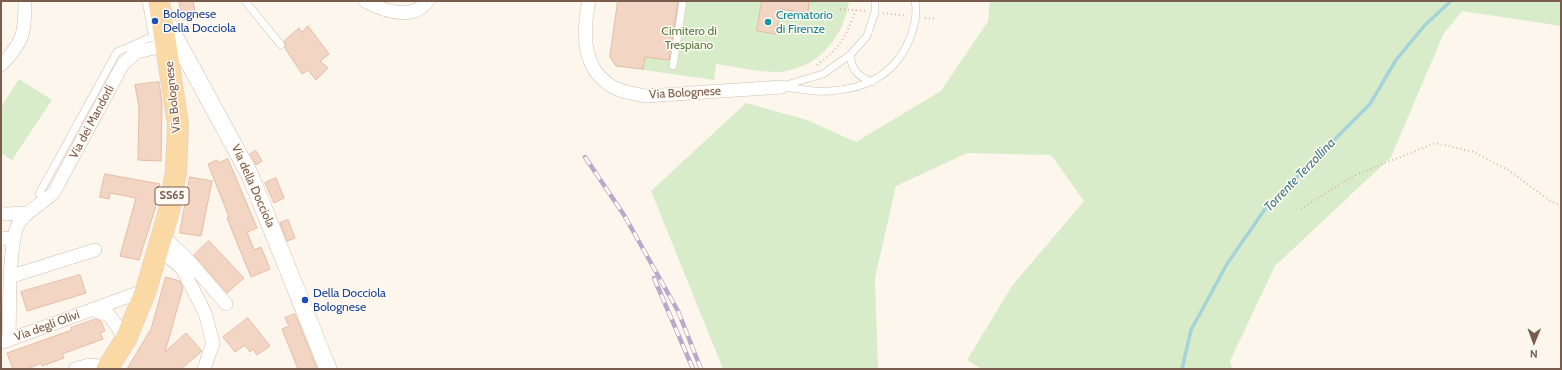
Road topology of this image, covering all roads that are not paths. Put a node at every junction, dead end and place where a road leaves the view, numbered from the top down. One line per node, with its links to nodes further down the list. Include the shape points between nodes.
1 (25, 1): 12 (street, via 22,40)
2 (245, 1): 10 (lane)
3 (365, 1): 4 (street, via 377,8 399,13 410,13)
4 (428, 1)
5 (588, 1): 15 (street, Via Bolognese, via 586,43 590,65 610,86 646,96)
6 (683, 1): 13 (lane)
7 (875, 1): 11 (lane, via 875,12 867,36)
8 (915, 1): 14 (lane, via 917,9 911,37 900,60)
9 (161, 21): 16 (lane, via 149,38 117,52); 18 (street, Via dei Mandorli, via 137,52 123,64 54,192 45,202); 21 (main road, Via Bolognese / SS65, via 178,124 176,171); 32 (street, Via della Docciola, via 250,175)
10 (281, 45)
11 (850, 55): 14 (lane, via 852,67 858,76); 15 (lane, via 823,74)
12 (1, 65)
13 (673, 66)
14 (872, 82): 15 (lane, via 829,92)
15 (782, 87)
16 (38, 194)
17 (1, 213): 18 (street, Via dei Mandorli)
18 (27, 213): 20 (street, Via dei Mandorli, via 18,224)
19 (1, 238): 20 (street)
20 (14, 239): 23 (street, Via dei Mandorli)
21 (160, 242): 24 (main road, Via Bolognese / SS65); 25 (street, via 188,260); 31 (street, via 182,268 205,313 213,343)
22 (95, 250): 23 (street)
23 (12, 276): 28 (street, Via dei Mandorli)
24 (146, 290): 26 (street, Via degli Olivi); 27 (main road, Via Bolognese / SS65)
25 (226, 304)
26 (92, 309): 27 (street, Via degli Olivi, via 109,315); 28 (street, Via degli Olivi)
27 (126, 339): 29 (main road, Via Bolognese / SS65)
28 (5, 341)
29 (108, 368): 30 (street, via 89,365)
30 (74, 369)
31 (204, 369)
32 (328, 369)

